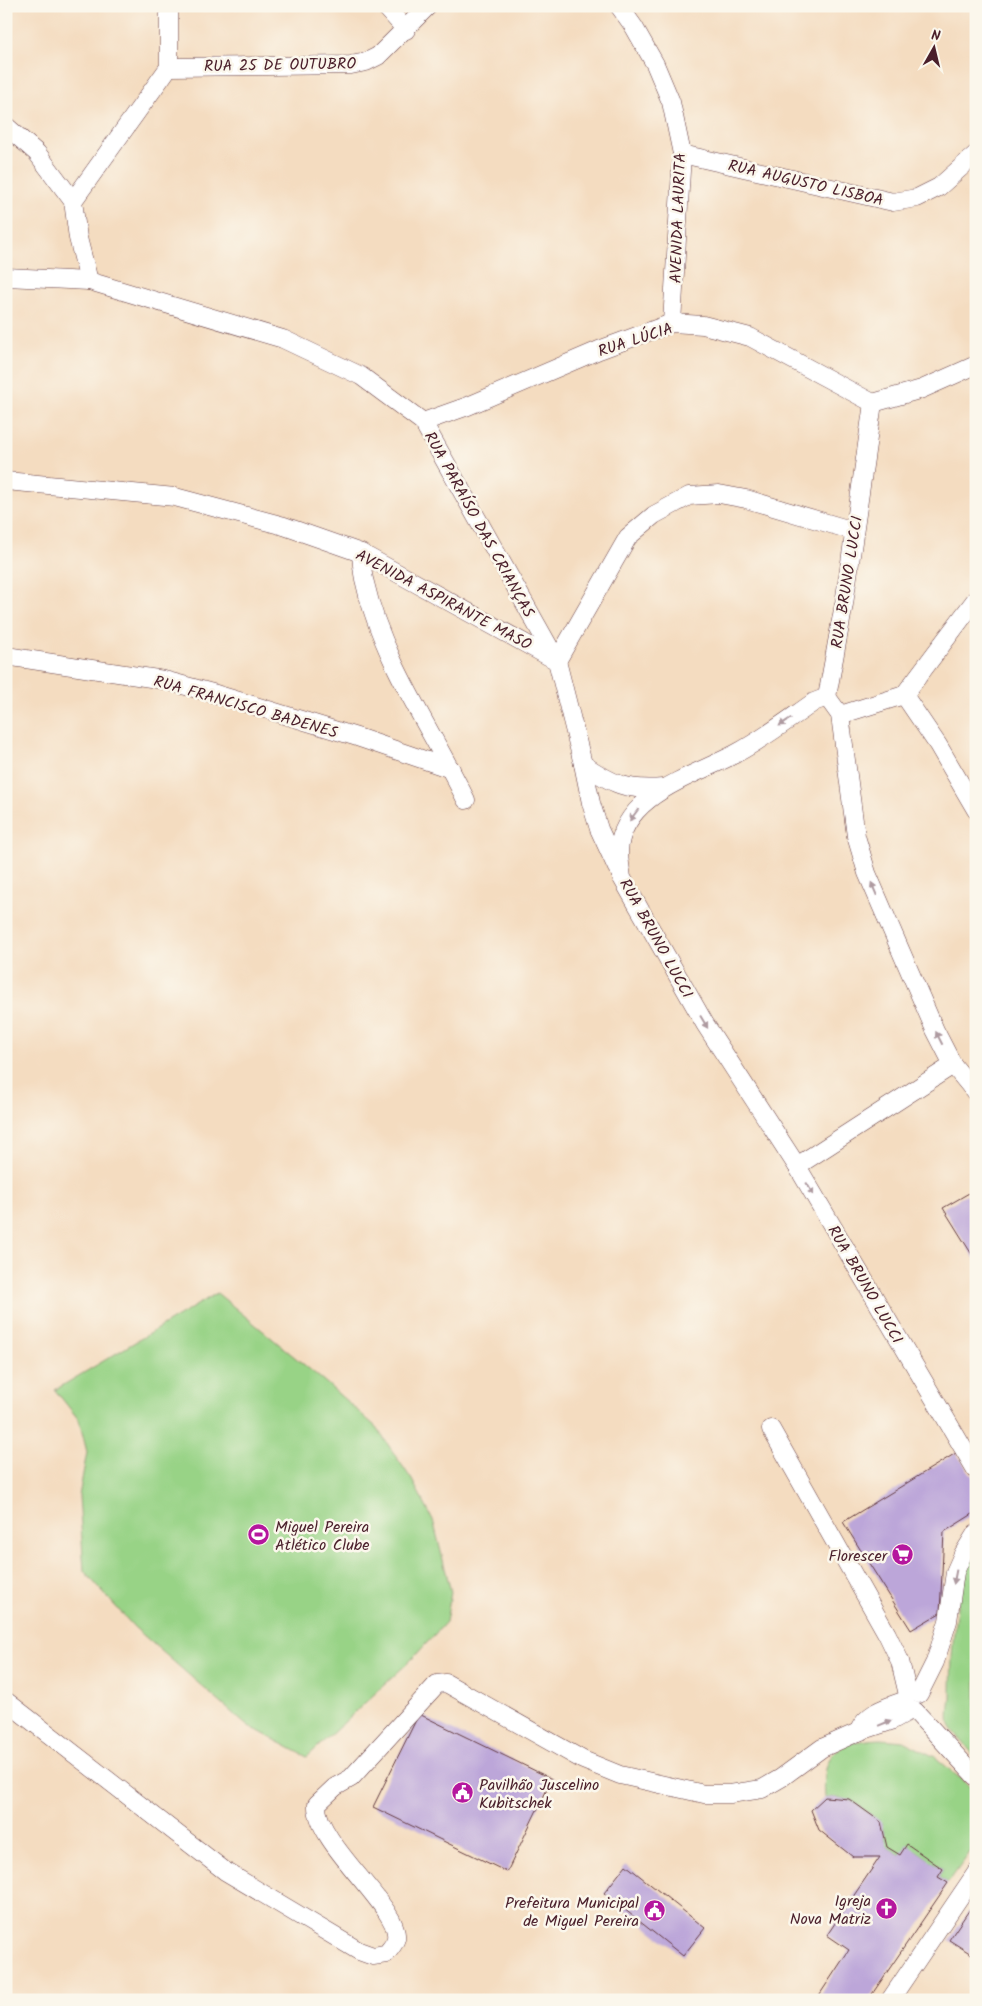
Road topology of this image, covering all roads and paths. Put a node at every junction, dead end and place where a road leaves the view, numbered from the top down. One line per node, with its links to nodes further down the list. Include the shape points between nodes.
1 (169, 6): 6 (street)
2 (385, 6): 5 (street)
3 (428, 6): 5 (street, RUA 25 DE OUTUBRO)
4 (619, 6): 8 (street, AVENIDA LAURITA, via 651,57 671,102)
5 (406, 30): 6 (street, RUA 25 DE OUTUBRO, via 378,56 351,65)
6 (169, 66): 10 (street)
7 (6, 126): 10 (street, via 37,153)
8 (682, 154): 9 (street, RUA AUGUSTO LISBOA, via 893,202 917,198 939,187); 13 (street, AVENIDA LAURITA)
9 (976, 154)
10 (73, 201): 12 (street)
11 (6, 277): 12 (street, RUA PARAÍSO DAS CRIANÇAS)
12 (89, 281): 16 (street, RUA PARAÍSO DAS CRIANÇAS, via 283,339 361,376)
13 (672, 324): 15 (street, RUA LÚCIA, via 703,325 750,337); 16 (street, RUA LÚCIA, via 599,350)
14 (976, 365): 15 (street, via 922,389)
15 (873, 403): 18 (street, RUA BRUNO LUCCI)
16 (423, 422): 22 (street, RUA PARAÍSO DAS CRIANÇAS)
17 (6, 481): 19 (street, AVENIDA ASPIRANTE MASO, via 175,497 284,526)
18 (854, 532): 22 (street, via 746,499 719,494 689,496 654,515 628,537); 24 (street, RUA BRUNO LUCCI)
19 (361, 553): 22 (street, AVENIDA ASPIRANTE MASO); 27 (street, via 364,582 376,622)
20 (976, 599): 23 (street)
21 (6, 656): 27 (street, RUA FRANCISCO BADENES, via 164,680 272,711)
22 (557, 660): 26 (street, RUA PARAÍSO DAS CRIANÇAS)
23 (904, 695): 25 (street); 30 (street)
24 (827, 697): 25 (street); 28 (street, RUA BRUNO LUCCI, one-way to 28, via 814,702 738,752)
25 (840, 715): 32 (street, one-way to 25, via 867,873 856,836)
26 (583, 764): 28 (street, via 608,780 629,787); 31 (street, RUA PARAÍSO DAS CRIANÇAS, via 599,829)
27 (451, 770): 29 (street)
28 (663, 788): 31 (street, RUA BRUNO LUCCI, one-way to 31, via 636,811 623,834 619,852)
29 (466, 800)
30 (976, 810)
31 (622, 878): 34 (street, RUA BRUNO LUCCI, one-way to 34, via 704,1024)
32 (953, 1065): 33 (street); 34 (street)
33 (976, 1093)
34 (797, 1166): 36 (street, RUA BRUNO LUCCI, one-way to 36)
35 (772, 1429): 39 (street, via 887,1634)
36 (976, 1470)
37 (976, 1534): 39 (street, one-way to 39, via 955,1572 948,1621 935,1662)
38 (6, 1701): 39 (street, via 225,1870 359,1951 373,1956 386,1954 396,1938 395,1930 387,1914 327,1834 316,1814 317,1804 335,1787 351,1778 437,1684 446,1683 583,1760 620,1775 704,1794 730,1794 762,1788 822,1748 858,1732 869,1716 878,1710)
39 (914, 1702): 40 (street); 41 (street)
40 (976, 1764)
41 (976, 1777)
42 (976, 1873): 43 (street)
43 (890, 2000)

